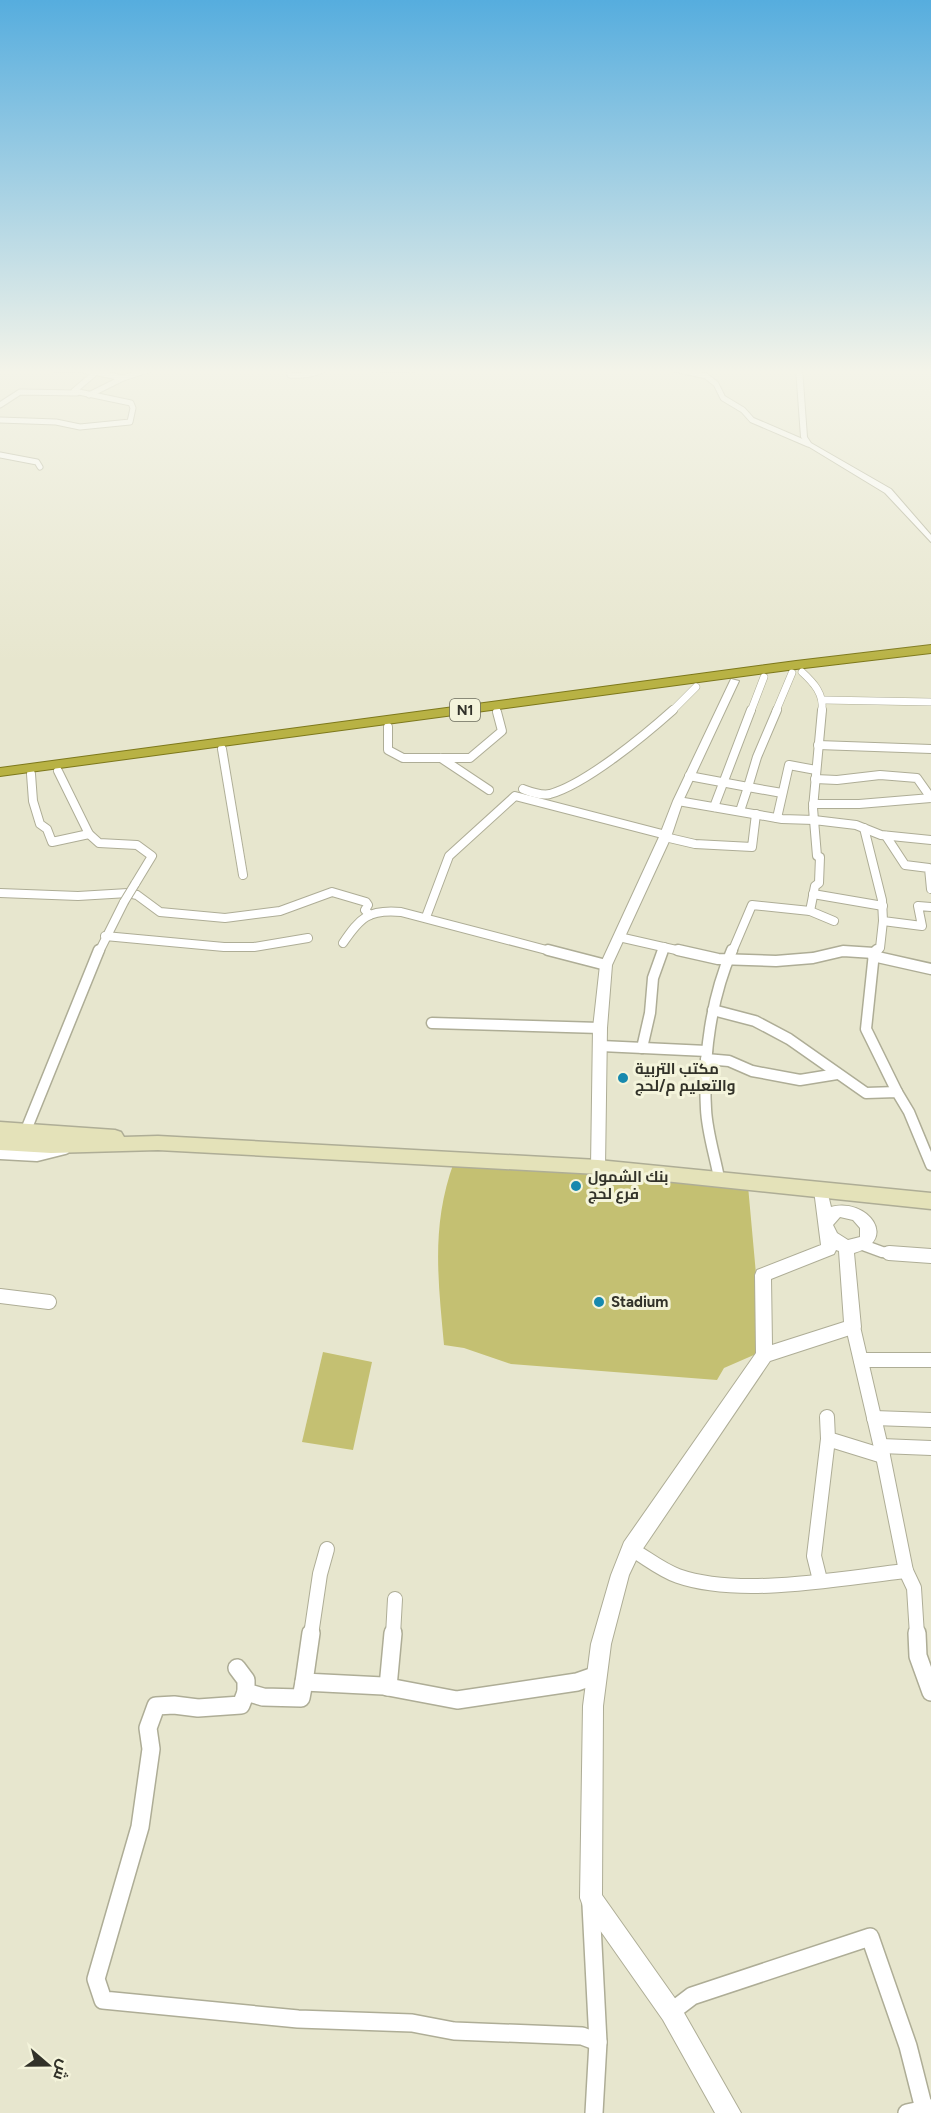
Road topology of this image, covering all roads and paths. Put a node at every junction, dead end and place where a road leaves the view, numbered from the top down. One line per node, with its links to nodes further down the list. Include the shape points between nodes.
1 (846, 467): 2 (street, via 888,491)
2 (931, 540)
3 (931, 649): 18 (highway, N1)
4 (931, 658): 5 (highway, N1 / N1)
5 (797, 673): 6 (highway, N1 / N1); 9 (street, via 814,683); 24 (street)
6 (764, 677): 7 (highway, N1 / N1); 23 (street)
7 (735, 681): 8 (highway, N1 / N1); 21 (street)
8 (696, 687): 11 (highway, N1 / N1); 25 (street, via 671,712 578,780 550,794)
9 (823, 700): 10 (street); 13 (street)
10 (931, 702)
11 (497, 712): 12 (highway, N1 / N1); 16 (street, via 502,731 470,758)
12 (388, 727): 14 (highway, N1 / N1); 16 (street, via 388,750 404,758)
13 (818, 745): 15 (street); 20 (street)
14 (222, 749): 17 (highway, N1 / N1); 41 (street)
15 (931, 749)
16 (441, 758): 26 (street)
17 (58, 771): 19 (highway, N1 / N1); 37 (street)
18 (0, 772)
19 (31, 774): 22 (highway, N1 / N1); 37 (street, via 40,824 52,842)
20 (816, 774): 27 (street, via 789,765); 28 (street, via 837,780 880,775 917,778); 30 (street)
21 (689, 776): 23 (street); 29 (street)
22 (0, 779)
23 (724, 782): 24 (street); 31 (street)
24 (747, 787): 27 (street); 32 (street)
25 (523, 789)
26 (489, 790)
27 (782, 793): 34 (street)
28 (931, 798): 30 (street)
29 (678, 801): 31 (street); 38 (street)
30 (813, 804): 35 (street)
31 (714, 807): 32 (street)
32 (740, 811): 33 (street)
33 (756, 814): 34 (street); 38 (street, via 752,847 695,844)
34 (777, 818): 35 (street)
35 (814, 820): 36 (street); 44 (street, via 820,857 819,883)
36 (864, 828): 39 (street, via 871,834); 45 (street)
37 (89, 834): 52 (street, bridge, via 99,843 137,845 152,856 141,867 140,876)
38 (665, 836): 49 (street, via 515,796 448,856); 53 (street)
39 (886, 836): 40 (street); 42 (street, via 905,865 929,868)
40 (931, 840)
41 (243, 875)
42 (931, 889)
43 (0, 892): 48 (street, via 78,896 128,893 160,912 225,918 280,911 336,892 366,902 365,910)
44 (813, 894): 45 (street); 47 (street)
45 (883, 906): 51 (street)
46 (931, 907): 51 (street, via 918,906 922,926)
47 (810, 910): 50 (street); 58 (street, via 752,905)
48 (370, 915): 49 (street, via 397,911); 55 (street, via 357,922)
49 (426, 918): 59 (street)
50 (834, 921)
51 (883, 921): 57 (street, via 880,948)
52 (105, 936): 54 (street, via 224,947 254,947); 70 (street)
53 (619, 937): 56 (street); 59 (street)
54 (308, 938)
55 (343, 943)
56 (664, 947): 58 (street); 65 (street, via 653,978)
57 (873, 955): 58 (street, via 843,951 776,961); 60 (street); 68 (street, via 866,1029)
58 (729, 960): 61 (street)
59 (606, 965): 63 (street)
60 (931, 969)
61 (713, 1010): 66 (street); 67 (street, via 755,1021 789,1039)
62 (432, 1023): 63 (street)
63 (600, 1028): 64 (street)
64 (601, 1046): 65 (street); 76 (street)
65 (642, 1048): 66 (street)
66 (706, 1055): 67 (street, via 752,1071 800,1080); 77 (street, via 706,1111)
67 (837, 1074): 68 (street, via 866,1093)
68 (897, 1092): 75 (street)
69 (0, 1129): 70 (main road)
70 (26, 1130): 72 (main road)
71 (0, 1143): 73 (main road)
72 (158, 1143): 73 (main road); 76 (main road)
73 (78, 1146): 74 (street, via 37,1155)
74 (0, 1154)
75 (931, 1165)
76 (598, 1167): 77 (main road)
77 (719, 1178): 78 (main road)
78 (821, 1190): 79 (main road); 82 (street)
79 (862, 1195): 80 (main road); 81 (street)
80 (931, 1201)
81 (868, 1226): 82 (street, via 857,1214 840,1211 832,1213); 83 (street, via 870,1234)
82 (826, 1228): 83 (street, via 831,1238); 88 (street, via 829,1249 763,1275)
83 (855, 1246): 84 (street); 87 (street)
84 (931, 1256)
85 (0, 1296): 86 (street)
86 (49, 1302)
87 (853, 1327): 88 (street); 89 (street)
88 (764, 1355): 98 (street)
89 (861, 1360): 90 (street); 92 (street)
90 (931, 1360)
91 (827, 1417): 94 (street)
92 (874, 1418): 93 (street); 96 (street)
93 (931, 1420)
94 (828, 1439): 96 (street); 100 (street, via 814,1556)
95 (931, 1448): 96 (street)
96 (882, 1451): 99 (street)
97 (327, 1549): 105 (street)
98 (631, 1549): 100 (street, via 682,1578 746,1585); 104 (street, via 609,1608)
99 (906, 1571): 100 (street); 102 (street, via 914,1588)
100 (820, 1580)
101 (395, 1599): 106 (street)
102 (925, 1656): 108 (street)
103 (237, 1668): 107 (street, via 246,1680)
104 (597, 1676): 106 (street, via 457,1700); 109 (street, via 593,1706)
105 (304, 1682): 106 (street); 107 (street, via 301,1698 263,1697)
106 (388, 1688)
107 (246, 1692): 111 (street, via 241,1705 156,1706 148,1728 151,1749 140,1827 96,1979 103,2000 298,2019 411,2023 454,2031 582,2036)
108 (931, 1692)
109 (591, 1898): 110 (street); 111 (street)
110 (671, 2012): 112 (street, via 692,1996 870,1937 908,2046); 114 (street)
111 (598, 2042): 113 (street)
112 (920, 2110)
113 (594, 2113)
114 (729, 2113)

